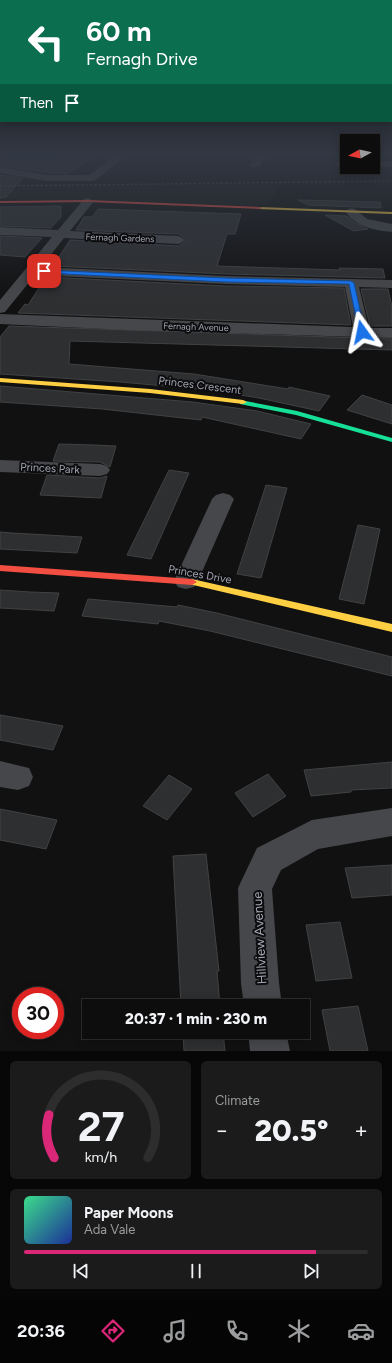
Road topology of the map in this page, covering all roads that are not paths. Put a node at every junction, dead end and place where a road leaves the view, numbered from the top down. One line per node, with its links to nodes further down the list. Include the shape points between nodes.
1 (87, 202): 7 (street)
2 (110, 202): 3 (street)
3 (351, 211): 4 (street); 5 (street, via 353,216 361,221)
4 (392, 213)
5 (392, 228)
6 (0, 231): 7 (street, Fernagh Gardens)
7 (60, 235): 8 (street, Fernagh Gardens); 9 (street)
8 (179, 240)
9 (31, 271): 10 (street); 12 (street)
10 (351, 283): 11 (street); 14 (street)
11 (392, 284)
12 (0, 309)
13 (0, 319): 14 (street, Fernagh Avenue)
14 (362, 332): 15 (street, Fernagh Avenue)
15 (392, 332)
16 (0, 380): 17 (street, Princes Crescent, via 240,401 316,418)
17 (392, 440)
18 (0, 466): 19 (street, Princes Park)
19 (100, 470)
20 (223, 498): 22 (street)
21 (0, 568): 22 (street, Princes Drive)
22 (186, 581): 23 (street, Princes Drive)
23 (392, 628)
24 (392, 822): 25 (street, Hillview Avenue, via 312,835 269,859 255,888)
25 (262, 999)
26 (268, 1039): 27 (street)
27 (270, 1051)

